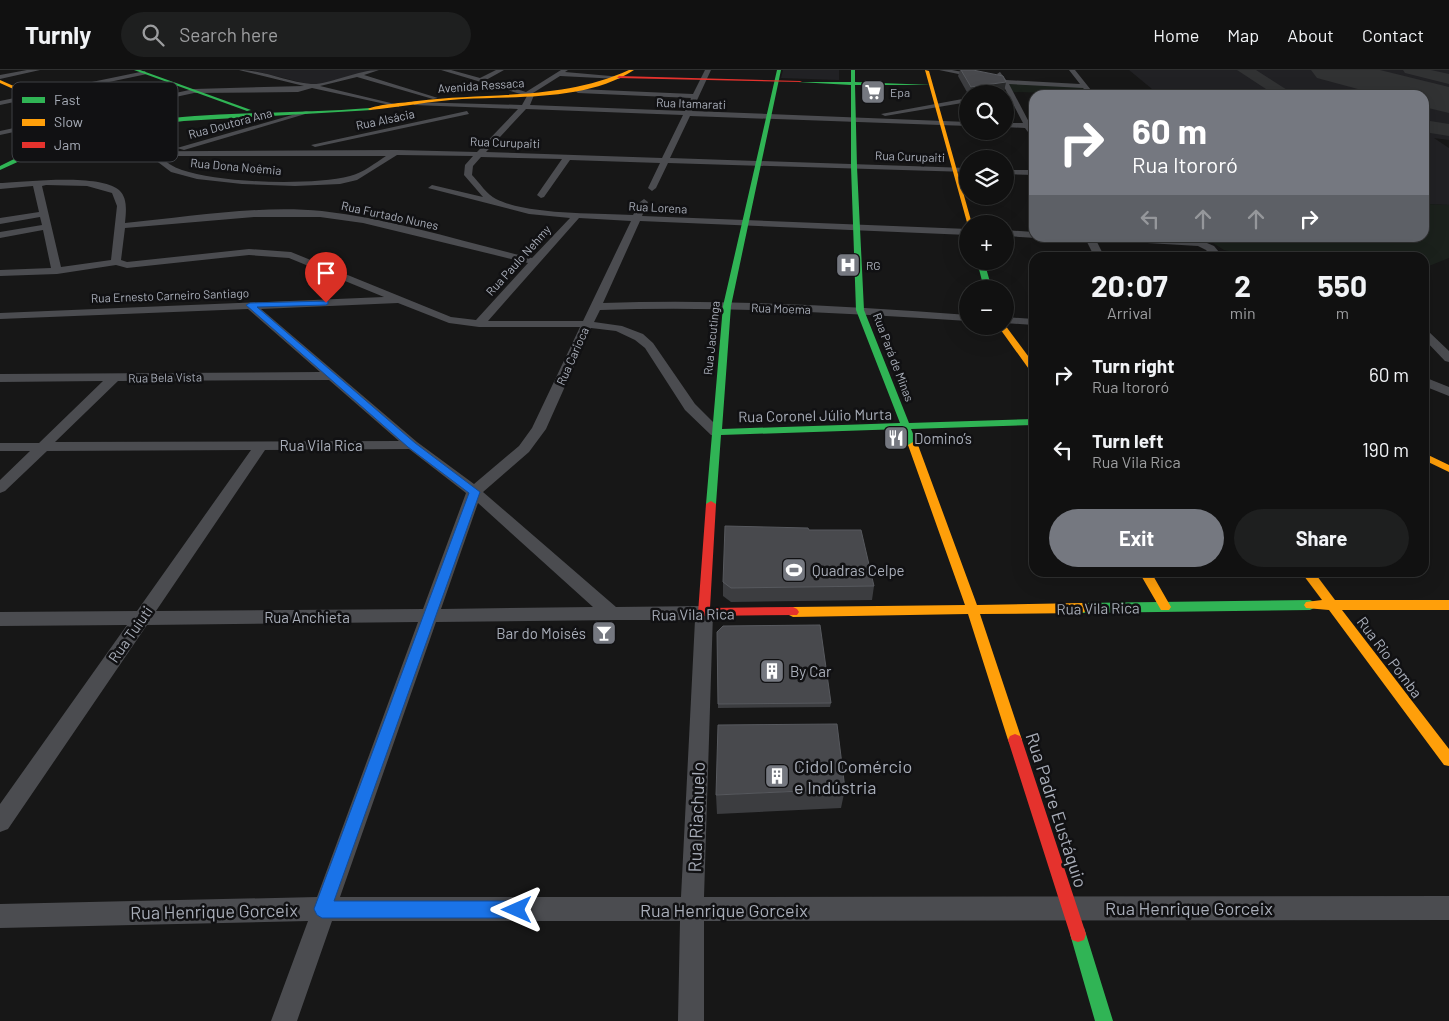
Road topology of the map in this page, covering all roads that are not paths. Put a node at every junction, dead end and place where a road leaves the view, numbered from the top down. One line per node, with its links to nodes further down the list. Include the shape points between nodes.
1 (37, 70): 19 (street)
2 (242, 70): 31 (street)
3 (376, 70): 17 (street)
4 (444, 70): 21 (street)
5 (501, 70): 21 (street)
6 (565, 70): 14 (street)
7 (844, 70): 24 (street, Rua Pará de Minas)
8 (853, 70): 24 (street, Rua Pará de Minas)
9 (927, 70): 27 (street)
10 (942, 70): 25 (street)
11 (998, 70): 25 (street)
12 (1072, 70): 30 (street)
13 (140, 72): 22 (street); 23 (street)
14 (558, 74): 15 (street); 38 (street)
15 (626, 74): 16 (street); 34 (street, Avenida Ressaca, via 605,85); 38 (street, Avenida Ressaca, via 582,88)
16 (707, 74): 18 (street); 39 (street)
17 (358, 75): 31 (street); 40 (street)
18 (778, 75): 24 (street); 52 (street, Rua Jacutinga)
19 (0, 77)
20 (0, 81): 29 (street)
21 (480, 81): 38 (street)
22 (96, 82)
23 (168, 82)
24 (848, 82): 27 (street); 54 (street, Rua Pará de Minas)
25 (1004, 82): 28 (street); 30 (street)
26 (178, 85): 33 (street)
27 (930, 85): 45 (street)
28 (1005, 85)
29 (12, 86)
30 (1084, 86): 32 (street)
31 (312, 88): 33 (street); 44 (street)
32 (1087, 90)
33 (194, 91): 37 (street); 51 (street)
34 (578, 91): 38 (street, Avenida Ressaca); 39 (street)
35 (1014, 94): 36 (street)
36 (1019, 94)
37 (178, 95)
38 (529, 95): 40 (street, Avenida Ressaca); 47 (street, via 529,102)
39 (696, 96): 50 (street)
40 (443, 100): 42 (street, Avenida Ressaca)
41 (959, 102): 45 (street)
42 (415, 104): 44 (street, Avenida Ressaca); 46 (street, Rua Itamarati); 49 (street, Avenida Ressaca, via 368,112)
43 (1014, 104): 59 (street)
44 (397, 106): 49 (street, Avenida Ressaca)
45 (936, 106): 54 (street); 56 (street)
46 (491, 107): 47 (street, Rua Itamarati); 62 (street, Rua Alsácia)
47 (522, 109): 48 (street, Rua Itamarati); 65 (street)
48 (602, 111): 50 (street, Rua Itamarati); 53 (street)
49 (307, 113): 51 (street, Avenida Ressaca); 61 (street, Rua Doutora Ana)
50 (687, 114): 52 (street, Rua Itamarati); 67 (street)
51 (260, 115): 55 (street, Avenida Ressaca)
52 (769, 116): 54 (street, Rua Itamarati); 71 (street, Rua Jacutinga)
53 (597, 119)
54 (853, 119): 56 (street, Rua Itamarati); 72 (street, Rua Pará de Minas)
55 (178, 122)
56 (942, 123): 57 (street, Rua Itamarati); 74 (street)
57 (959, 124)
58 (1014, 125): 60 (street)
59 (1029, 125)
60 (1029, 126)
61 (178, 149)
62 (283, 152): 63 (street, Rua Curupaiti); 64 (street, Rua Curupaiti)
63 (397, 152): 65 (street, Rua Curupaiti); 70 (street, Rua Dona Noêmia, via 355,178 323,184 218,179 183,174)
64 (178, 154)
65 (479, 154): 66 (street, Rua Curupaiti); 84 (street, via 470,165 468,175)
66 (570, 156): 67 (street, Rua Curupaiti); 83 (street)
67 (664, 160): 71 (street, Rua Curupaiti); 82 (street)
68 (14, 162): 73 (street, Avenida Ressaca)
69 (23, 162): 76 (street, Avenida Ressaca)
70 (163, 162)
71 (758, 164): 72 (street, Rua Curupaiti); 91 (street, Rua Jacutinga)
72 (854, 167): 74 (street, Rua Curupaiti); 94 (street, Rua Pará de Minas)
73 (0, 168)
74 (954, 170): 75 (street, Rua Curupaiti); 87 (street)
75 (959, 170)
76 (0, 172)
77 (1014, 172): 78 (street)
78 (1029, 173)
79 (37, 184): 80 (street); 86 (street); 92 (street, via 88,183 111,189 121,201)
80 (0, 186)
81 (432, 188): 84 (street)
82 (652, 188)
83 (541, 195)
84 (492, 201): 88 (street, Rua Lorena, via 529,211)
85 (644, 202): 89 (street, Rua Carioca)
86 (44, 214): 90 (street); 93 (street)
87 (966, 215)
88 (577, 216): 89 (street, Rua Lorena); 102 (street, Rua Paulo Nehmy)
89 (636, 219): 91 (street, Rua Lorena); 108 (street, Rua Carioca)
90 (0, 221)
91 (746, 224): 94 (street, Rua Lorena); 107 (street, Rua Jacutinga)
92 (118, 226): 101 (street); 102 (street, Rua Furtado Nunes, via 254,214 320,214 363,220)
93 (46, 227): 98 (street); 103 (street)
94 (857, 229): 95 (street, Rua Lorena); 109 (street, Rua Pará de Minas)
95 (959, 232)
96 (1014, 233): 97 (street)
97 (1029, 234)
98 (0, 236)
99 (1176, 242): 100 (street, via 1208,246)
100 (1214, 252)
101 (116, 262): 103 (street); 105 (street, via 127,265 249,252 291,255)
102 (534, 262): 114 (street, Rua Paulo Nehmy)
103 (57, 270): 104 (street)
104 (0, 273)
105 (402, 300): 106 (street, Rua Ernesto Carneiro Santiago); 114 (street, via 449,320)
106 (250, 305): 110 (street, Rua Ernesto Carneiro Santiago); 121 (street)
107 (727, 306): 108 (street, Rua Moema); 109 (street, Rua Moema); 126 (street, Rua Jacutinga)
108 (595, 307): 115 (street, Rua Carioca)
109 (860, 310): 111 (street, Rua Moema); 129 (street, Rua Pará de Minas)
110 (0, 316)
111 (959, 317)
112 (1014, 321): 113 (street)
113 (1029, 322)
114 (479, 324): 115 (street)
115 (586, 324): 127 (street, via 618,328 640,337); 138 (street, Rua Carioca, via 539,429 524,449)
116 (1009, 335): 120 (street)
117 (1429, 344): 118 (street); 119 (street)
118 (1449, 345)
119 (1449, 358)
120 (1029, 363)
121 (330, 376): 123 (street, Rua Bela Vista); 131 (street)
122 (0, 378): 123 (street, Rua Bela Vista)
123 (114, 378): 132 (street)
124 (1429, 383): 125 (street)
125 (1449, 392)
126 (718, 404): 127 (street); 130 (street, Rua Jacutinga)
127 (690, 407): 130 (street)
128 (1029, 422): 129 (street, Rua Coronel Júlio Murta)
129 (906, 428): 130 (street, Rua Coronel Júlio Murta); 144 (street, Rua Pará de Minas)
130 (716, 432): 145 (street, Rua Jacutinga)
131 (412, 445): 133 (street, Rua Vila Rica); 138 (street)
132 (44, 446): 133 (street, Rua Vila Rica); 134 (street, Rua Vila Rica); 137 (street)
133 (261, 446): 148 (street, Rua Tuiuti)
134 (0, 447)
135 (1429, 459): 136 (street)
136 (1449, 469)
137 (0, 488)
138 (474, 492): 146 (street); 147 (street)
139 (1148, 577): 143 (street)
140 (1311, 577): 141 (street, Rua Rio Pomba)
141 (1331, 605): 142 (street, Rua Vila Rica); 143 (street, Rua Vila Rica); 150 (street, Rua Rio Pomba)
142 (1449, 605)
143 (1165, 607): 144 (street, Rua Vila Rica)
144 (973, 611): 145 (street, Rua Vila Rica); 152 (street, Rua Padre Eustáquio)
145 (704, 614): 146 (street, Rua Vila Rica); 155 (street, Rua Riachuelo)
146 (613, 615): 147 (street, Rua Anchieta)
147 (428, 616): 148 (street, Rua Anchieta); 154 (street)
148 (141, 618): 149 (street, Rua Anchieta); 151 (street, Rua Tuiuti)
149 (0, 619)
150 (1449, 760)
151 (0, 822)
152 (1070, 908): 153 (street, Rua Henrique Gorceix); 155 (street, Rua Henrique Gorceix); 159 (street, Rua Padre Eustáquio)
153 (1449, 908)
154 (322, 909): 155 (street, Rua Henrique Gorceix); 156 (street, Rua Henrique Gorceix); 157 (street)
155 (692, 910): 158 (street, Rua Riachuelo)
156 (0, 916)
157 (284, 1021)
158 (691, 1021)
159 (1104, 1021)

